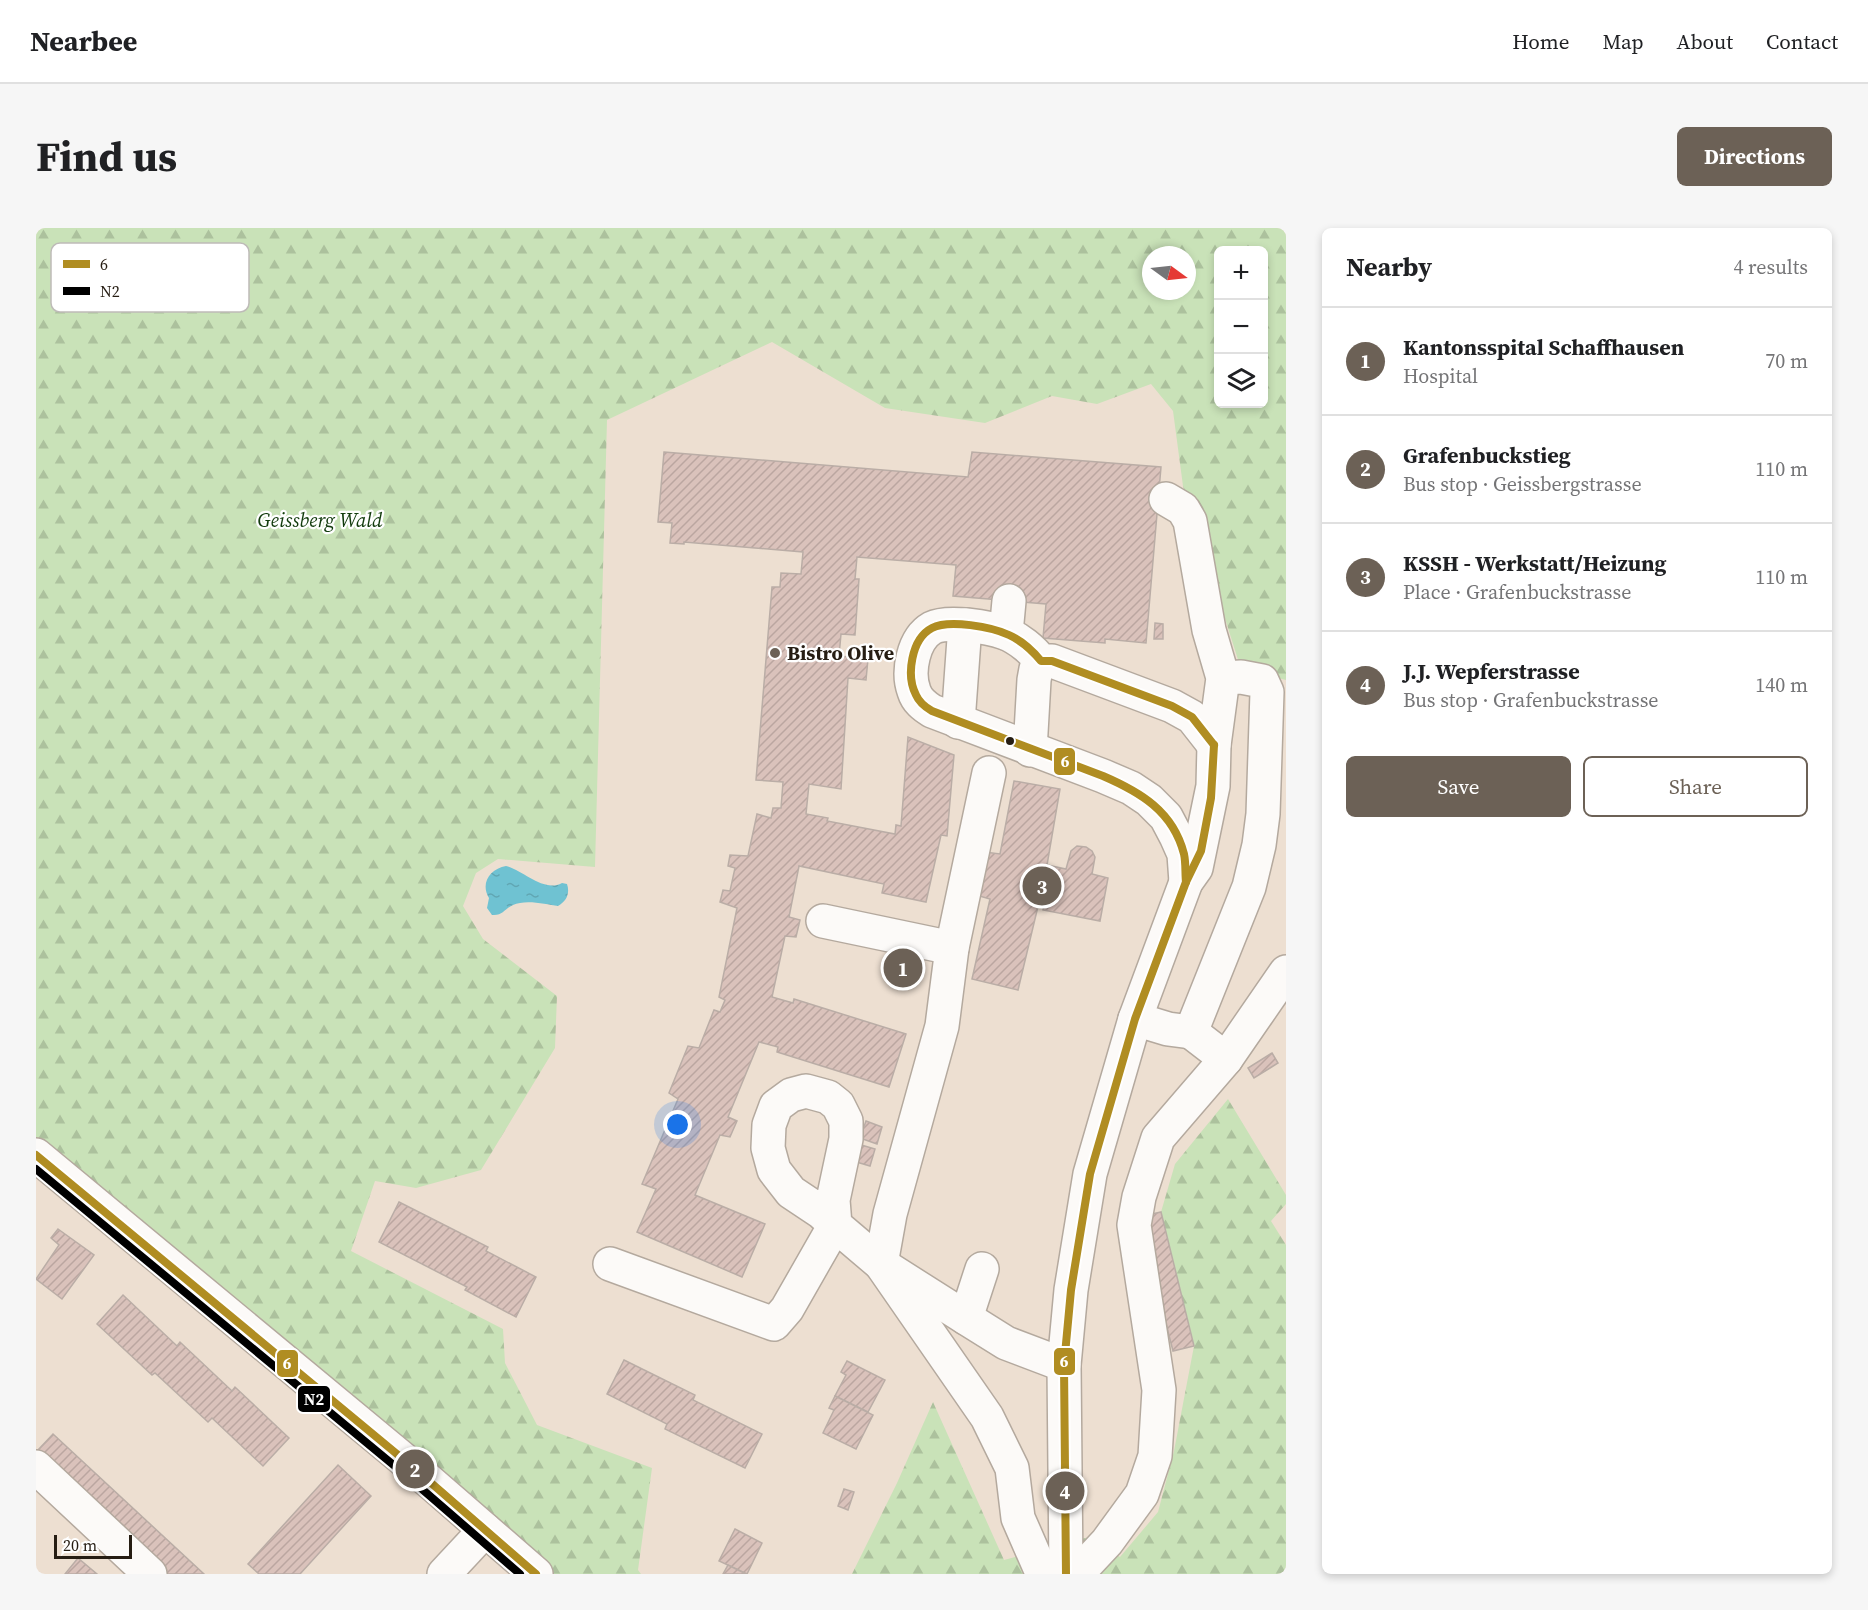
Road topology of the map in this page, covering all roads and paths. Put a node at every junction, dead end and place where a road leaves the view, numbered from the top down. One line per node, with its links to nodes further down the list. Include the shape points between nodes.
1 (1166, 499): 4 (street, via 1183,509 1190,521)
2 (1009, 601): 5 (street)
3 (965, 625): 5 (street); 9 (street); 9 (street, via 933,628 920,639 912,671 914,690 921,703)
4 (1209, 630): 7 (street); 8 (street, via 1203,684)
5 (1006, 633): 6 (street)
6 (1041, 661): 8 (street, via 1052,661); 11 (street, via 1034,680)
7 (1222, 678): 10 (street); 18 (street, via 1241,676 1262,681 1268,692 1263,814 1249,886)
8 (1192, 717): 10 (street)
9 (958, 722): 11 (street)
10 (1214, 744): 13 (street, via 1213,786 1203,842 1196,868)
11 (1030, 750): 13 (street, via 1103,776 1149,800 1166,817 1176,836 1184,854)
12 (989, 773): 15 (street)
13 (1186, 882): 17 (street)
14 (822, 921): 15 (street)
15 (952, 948): 22 (street, via 942,1026 890,1214)
16 (1286, 972): 19 (street)
17 (1135, 1019): 18 (street); 25 (street, via 1090,1174 1071,1290)
18 (1191, 1032): 19 (street)
19 (1226, 1059): 33 (street, via 1158,1138 1139,1197 1134,1225 1159,1390 1155,1456 1142,1494 1107,1542)
20 (36, 1155): 27 (street)
21 (610, 1264): 22 (street, via 774,1324 787,1310 835,1225)
22 (881, 1264): 24 (street); 31 (street, via 987,1418 1012,1468 1018,1518 1039,1566)
23 (982, 1269): 24 (street)
24 (966, 1318): 25 (street, via 1006,1343)
25 (1064, 1365): 32 (street)
26 (36, 1467): 28 (street)
27 (485, 1530): 29 (street); 30 (street)
28 (150, 1574)
29 (444, 1574)
30 (536, 1574)
31 (1050, 1574)
32 (1066, 1574)
33 (1077, 1574)

